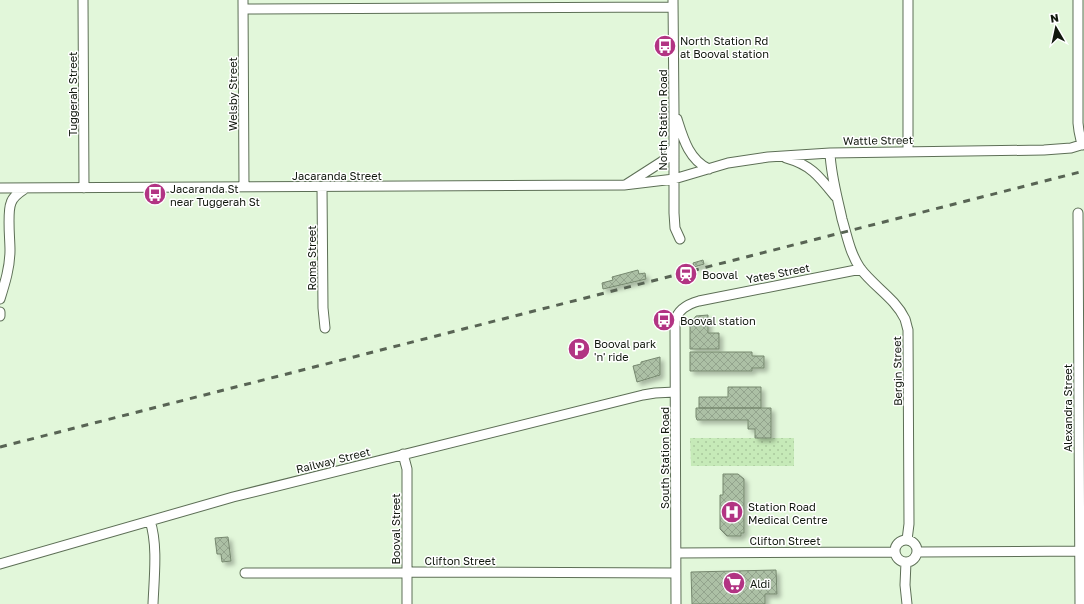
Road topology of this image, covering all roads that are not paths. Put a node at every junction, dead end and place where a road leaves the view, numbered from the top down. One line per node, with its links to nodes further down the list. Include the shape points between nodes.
1 (84, 0): 19 (street, Tuggerah Street)
2 (908, 0): 9 (street)
3 (1078, 0): 7 (street, via 1078,122)
4 (673, 4): 5 (street); 6 (street, North Station Road)
5 (243, 5): 15 (street, Welsby Street)
6 (674, 112): 8 (street, North Station Road); 12 (street, via 685,142 696,160)
7 (1083, 145): 9 (street, Wattle Street, via 1044,150)
8 (674, 147): 13 (street, North Station Road); 14 (street, via 666,159)
9 (908, 152): 10 (street, Wattle Street)
10 (830, 153): 11 (street, Wattle Street); 20 (street, Bergin Street)
11 (781, 156): 12 (street, Wattle Street); 20 (street, via 806,165)
12 (709, 168): 13 (street, Wattle Street)
13 (674, 179): 14 (street, Jacaranda Street); 22 (street, North Station Road, via 675,228)
14 (624, 185): 16 (street, Jacaranda Street)
15 (244, 187): 16 (street, Jacaranda Street); 19 (street, Jacaranda Street)
16 (322, 187): 28 (street, Roma Street)
17 (0, 188): 18 (street, Jacaranda Street)
18 (26, 188): 19 (street, Jacaranda Street); 24 (street, via 15,196 10,205 9,265)
19 (84, 188)
20 (837, 198): 23 (street, Bergin Street, via 850,249)
21 (1078, 212): 33 (street, Alexandra Street)
22 (680, 239)
23 (861, 270): 26 (street, Yates Street, via 699,301); 32 (street, Bergin Street, via 896,305 908,330)
24 (0, 299)
25 (0, 312): 27 (street)
26 (678, 312): 29 (street, South Station Road, via 675,321)
27 (0, 316)
28 (325, 328)
29 (676, 392): 30 (street, Railway Street, via 644,395); 36 (street, South Station Road)
30 (404, 454): 31 (street, Railway Street, via 233,497); 40 (street, Booval Street, via 407,469)
31 (150, 521): 38 (street, Railway Street); 42 (street, via 154,536)
32 (907, 540): 34 (street, via 899,543); 35 (street, via 914,544)
33 (1082, 551): 35 (street); 46 (street, Alexandra Street)
34 (895, 552): 36 (street, Clifton Street); 37 (street, via 899,559)
35 (917, 552): 37 (street, via 913,559)
36 (676, 553): 41 (street, South Station Road)
37 (906, 562): 45 (street, via 905,585)
38 (0, 564)
39 (245, 573): 40 (street, Clifton Street)
40 (407, 573): 41 (street, Clifton Street); 43 (street, Booval Street)
41 (676, 573): 44 (street, South Station Road)
42 (153, 604)
43 (407, 604)
44 (676, 604)
45 (908, 604)
46 (1080, 604)

